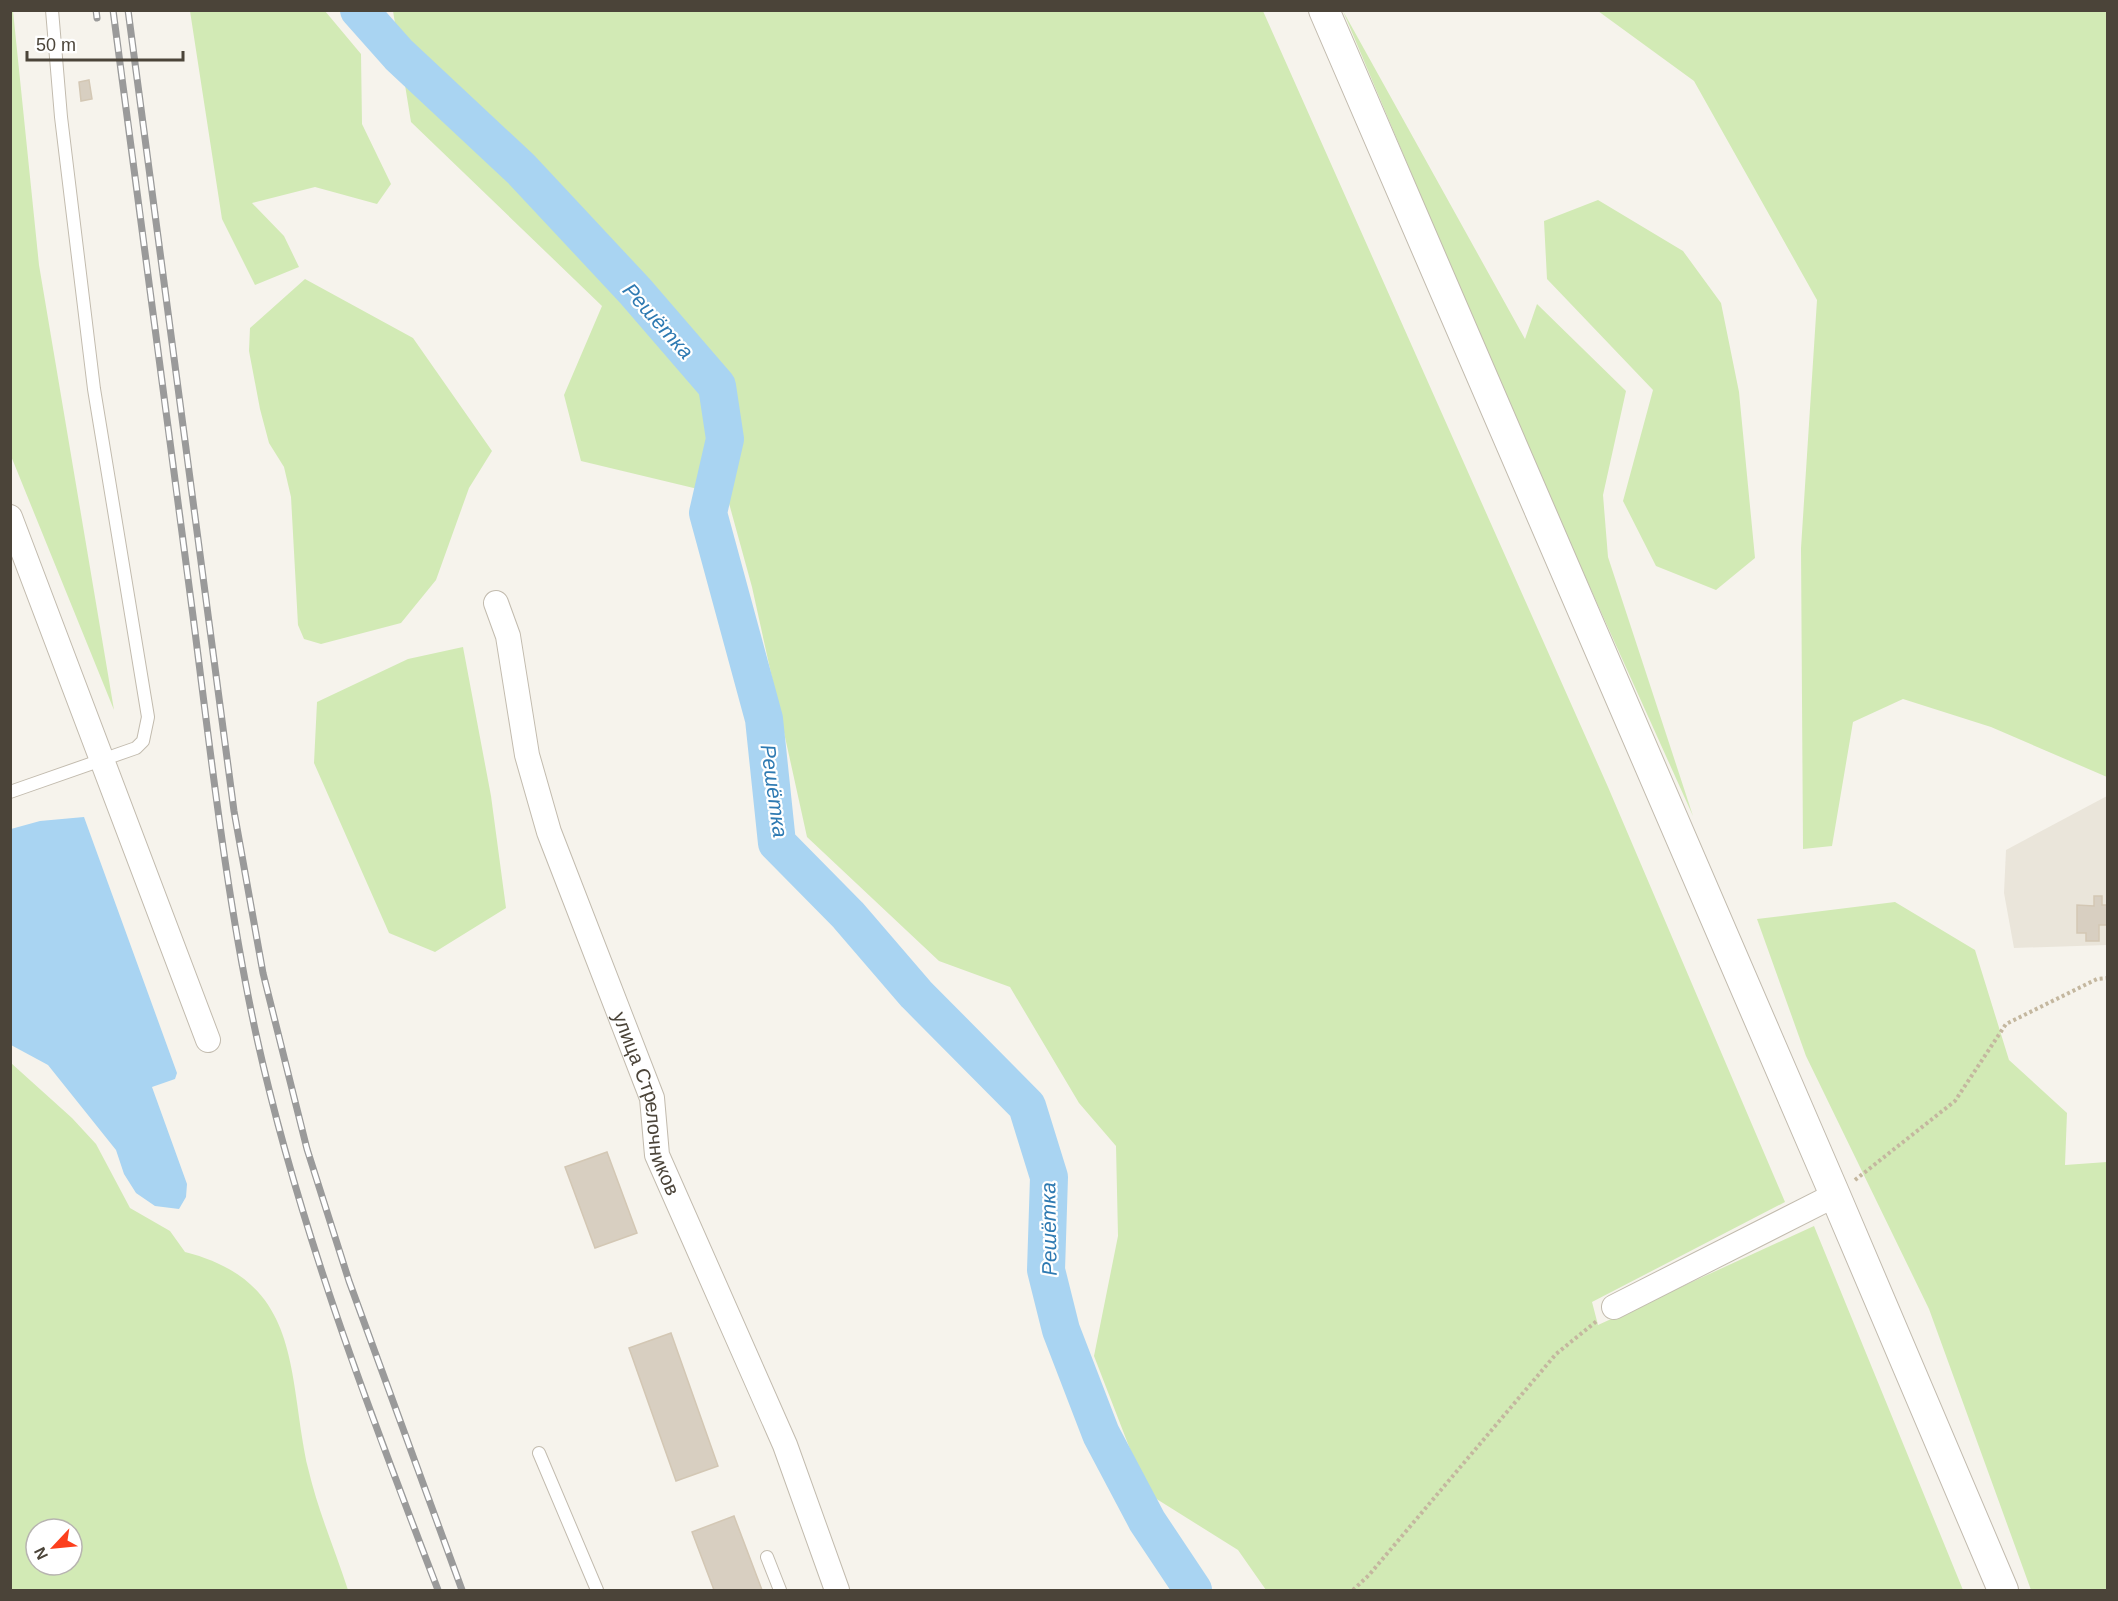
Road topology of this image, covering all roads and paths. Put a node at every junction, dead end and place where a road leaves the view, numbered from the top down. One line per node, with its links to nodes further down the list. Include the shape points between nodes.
1 (52, 10): 5 (lane, via 94,389 148,717 143,741 136,748)
2 (1324, 10): 9 (street)
3 (10, 517): 5 (street)
4 (496, 603): 15 (street, улица Стрелочников, via 508,636 527,755 549,832 652,1098 657,1155 785,1445)
5 (104, 759): 6 (lane); 8 (street)
6 (10, 792)
7 (2108, 978): 9 (path, via 2097,979 2006,1024 1955,1101)
8 (208, 1040)
9 (1835, 1195): 10 (street); 17 (street)
10 (1614, 1307): 16 (path, via 1556,1354)
11 (539, 1453): 13 (lane)
12 (766, 1557): 14 (lane)
13 (597, 1590)
14 (780, 1590)
15 (837, 1590)
16 (1353, 1590)
17 (2003, 1590)

